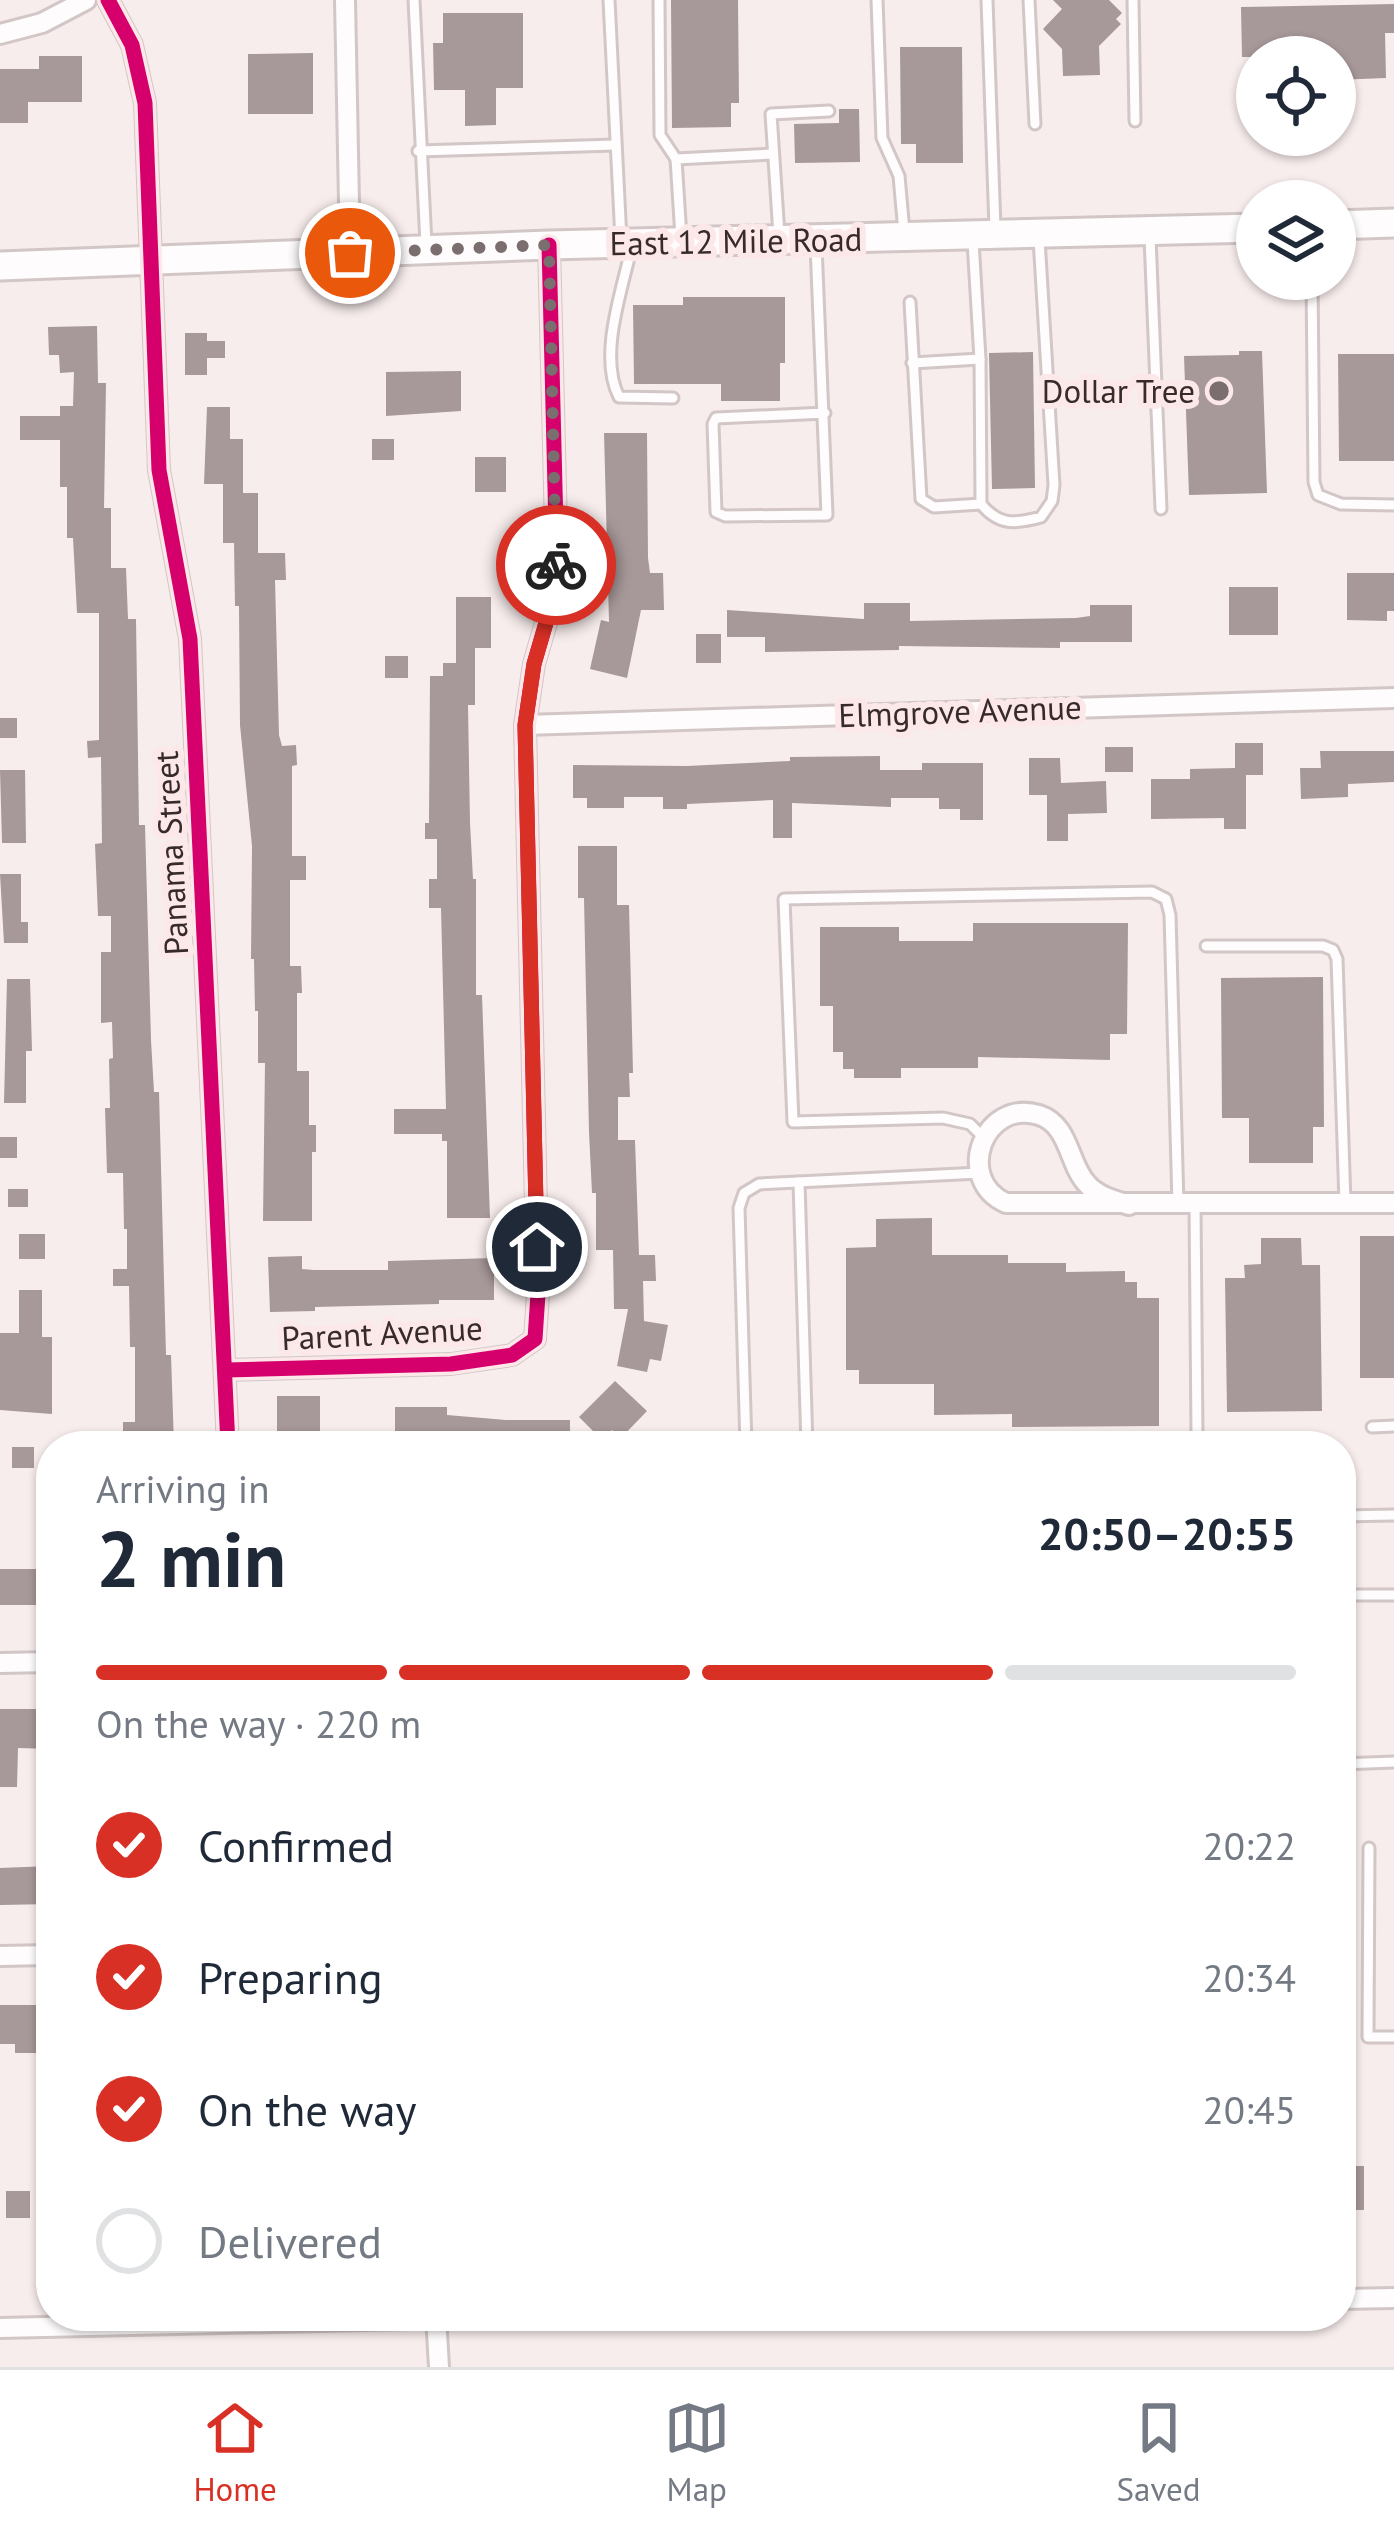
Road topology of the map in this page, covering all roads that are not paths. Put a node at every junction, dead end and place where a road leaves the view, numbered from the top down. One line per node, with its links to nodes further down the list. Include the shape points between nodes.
1 (86, 0): 11 (street)
2 (108, 0): 33 (street, Panama Street, via 132,45 145,103)
3 (345, 0): 32 (street)
4 (414, 0): 16 (lane)
5 (609, 0): 15 (lane)
6 (659, 0): 18 (lane, via 660,135)
7 (877, 0): 25 (lane, via 882,138 899,176)
8 (987, 0): 24 (lane)
9 (1029, 0): 14 (lane)
10 (1133, 0): 13 (lane)
11 (0, 34)
12 (829, 112): 17 (lane, via 771,114)
13 (1135, 121)
14 (1034, 124)
15 (615, 145): 16 (lane); 29 (lane)
16 (418, 151): 31 (lane)
17 (773, 154): 18 (lane); 27 (lane)
18 (676, 159): 28 (lane)
19 (1394, 223): 20 (main road)
20 (1356, 224)
21 (1236, 229): 22 (main road, East 12 Mile Road)
22 (1150, 231): 23 (main road, East 12 Mile Road); 43 (lane)
23 (1039, 234): 24 (main road, East 12 Mile Road); 41 (lane, via 1052,501 1041,518 1014,525)
24 (984, 236): 25 (main road, East 12 Mile Road); 37 (lane)
25 (905, 237): 26 (main road, East 12 Mile Road)
26 (815, 239): 27 (main road, East 12 Mile Road); 40 (lane)
27 (779, 240): 28 (main road, East 12 Mile Road)
28 (681, 242): 29 (main road, East 12 Mile Road)
29 (627, 243): 30 (main road, East 12 Mile Road); 39 (lane, via 614,387 619,397)
30 (549, 245): 31 (main road, East 12 Mile Road); 45 (street, via 555,592)
31 (426, 250): 32 (main road, East 12 Mile Road)
32 (350, 253): 33 (main road, East 12 Mile Road)
33 (151, 260): 34 (main road, East 12 Mile Road); 54 (street, Panama Street, via 160,486 190,639)
34 (0, 266)
35 (1312, 300): 42 (lane, via 1318,495)
36 (910, 302): 38 (lane)
37 (980, 359): 38 (lane); 41 (lane)
38 (912, 363): 41 (lane, via 921,500 934,507)
39 (673, 398)
40 (825, 413): 40 (lane, via 827,515 716,512 716,418)
41 (981, 504)
42 (1394, 505)
43 (1161, 509)
44 (1394, 698): 45 (street, Elmgrove Avenue)
45 (525, 725): 54 (street, Parent Avenue, via 535,1339 512,1355 451,1364)
46 (1206, 946): 51 (lane, via 1333,950)
47 (984, 1138): 48 (street); 52 (street, via 1008,1115 1037,1114 1063,1137 1083,1181); 53 (lane, via 970,1124 944,1118 793,1122 784,899 1152,892 1166,899)
48 (980, 1173): 49 (lane); 52 (street, via 987,1191 1006,1203)
49 (799, 1182): 58 (lane, via 759,1184 739,1208); 59 (lane)
50 (1394, 1202): 51 (street)
51 (1345, 1203): 53 (street)
52 (1129, 1205): 53 (street)
53 (1186, 1205): 60 (lane)
54 (226, 1370): 57 (street, Panama Street)
55 (1394, 1426): 56 (lane)
56 (1372, 1427)
57 (228, 1431)
58 (746, 1431)
59 (807, 1431)
60 (1197, 1431)
61 (1394, 1515): 62 (lane)
62 (1356, 1516)
63 (1356, 1595): 64 (lane)
64 (1394, 1595)
65 (36, 1662): 66 (street)
66 (0, 1663)
67 (1394, 1762): 68 (lane)
68 (1356, 1763)
69 (1369, 1848): 72 (lane, via 1368,2037)
70 (36, 1955): 71 (street)
71 (0, 1956)
72 (1394, 2037)
73 (1394, 2297): 74 (street)
74 (1356, 2298)
75 (36, 2327): 76 (street)
76 (0, 2328)
77 (437, 2331): 78 (street)
78 (439, 2367)

